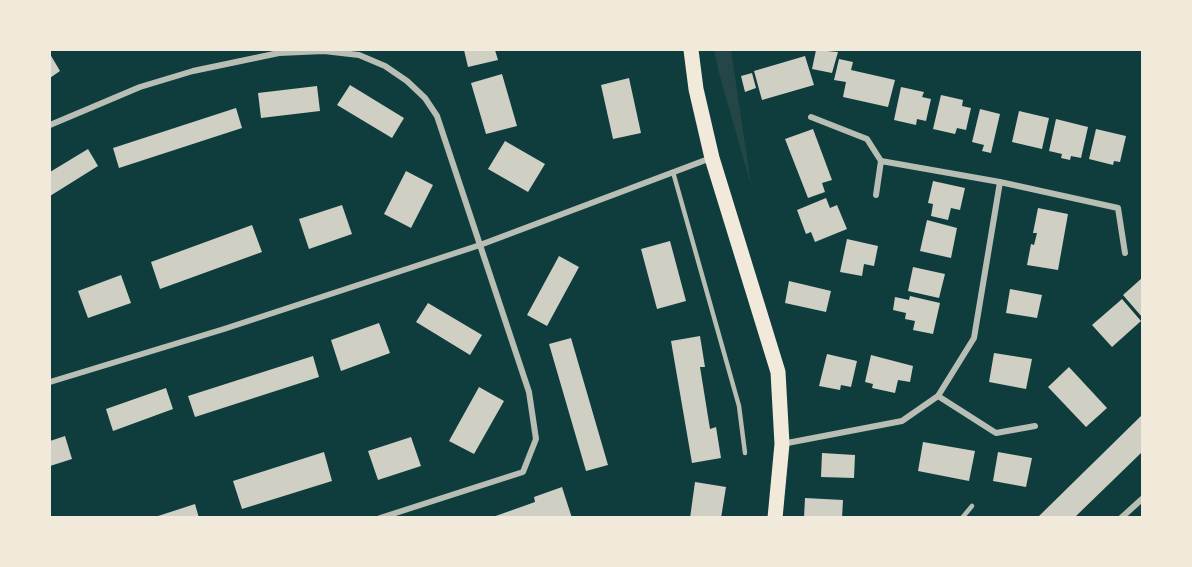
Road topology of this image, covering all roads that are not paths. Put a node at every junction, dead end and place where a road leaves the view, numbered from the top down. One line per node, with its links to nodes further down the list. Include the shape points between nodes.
1 (691, 50): 4 (main road)
2 (811, 117): 5 (street, via 867,139)
3 (50, 125): 9 (street, via 140,87 193,71 279,53 324,51 359,55 407,81 437,116)
4 (712, 158): 6 (street); 14 (main road, via 778,372)
5 (881, 161): 7 (street); 8 (street)
6 (673, 172): 9 (street); 15 (lane, via 739,406)
7 (1000, 182): 10 (street, via 1118,208); 12 (street, via 974,338)
8 (876, 195)
9 (480, 245): 11 (street); 18 (street, via 530,392 536,439 523,472)
10 (1125, 253)
11 (50, 382)
12 (938, 396): 13 (street, via 996,433); 14 (street, via 902,421)
13 (1035, 426)
14 (782, 444): 19 (main road)
15 (745, 453)
16 (1143, 499): 21 (street)
17 (972, 506): 20 (lane)
18 (380, 518)
19 (775, 518)
20 (962, 518)
21 (1121, 518)

